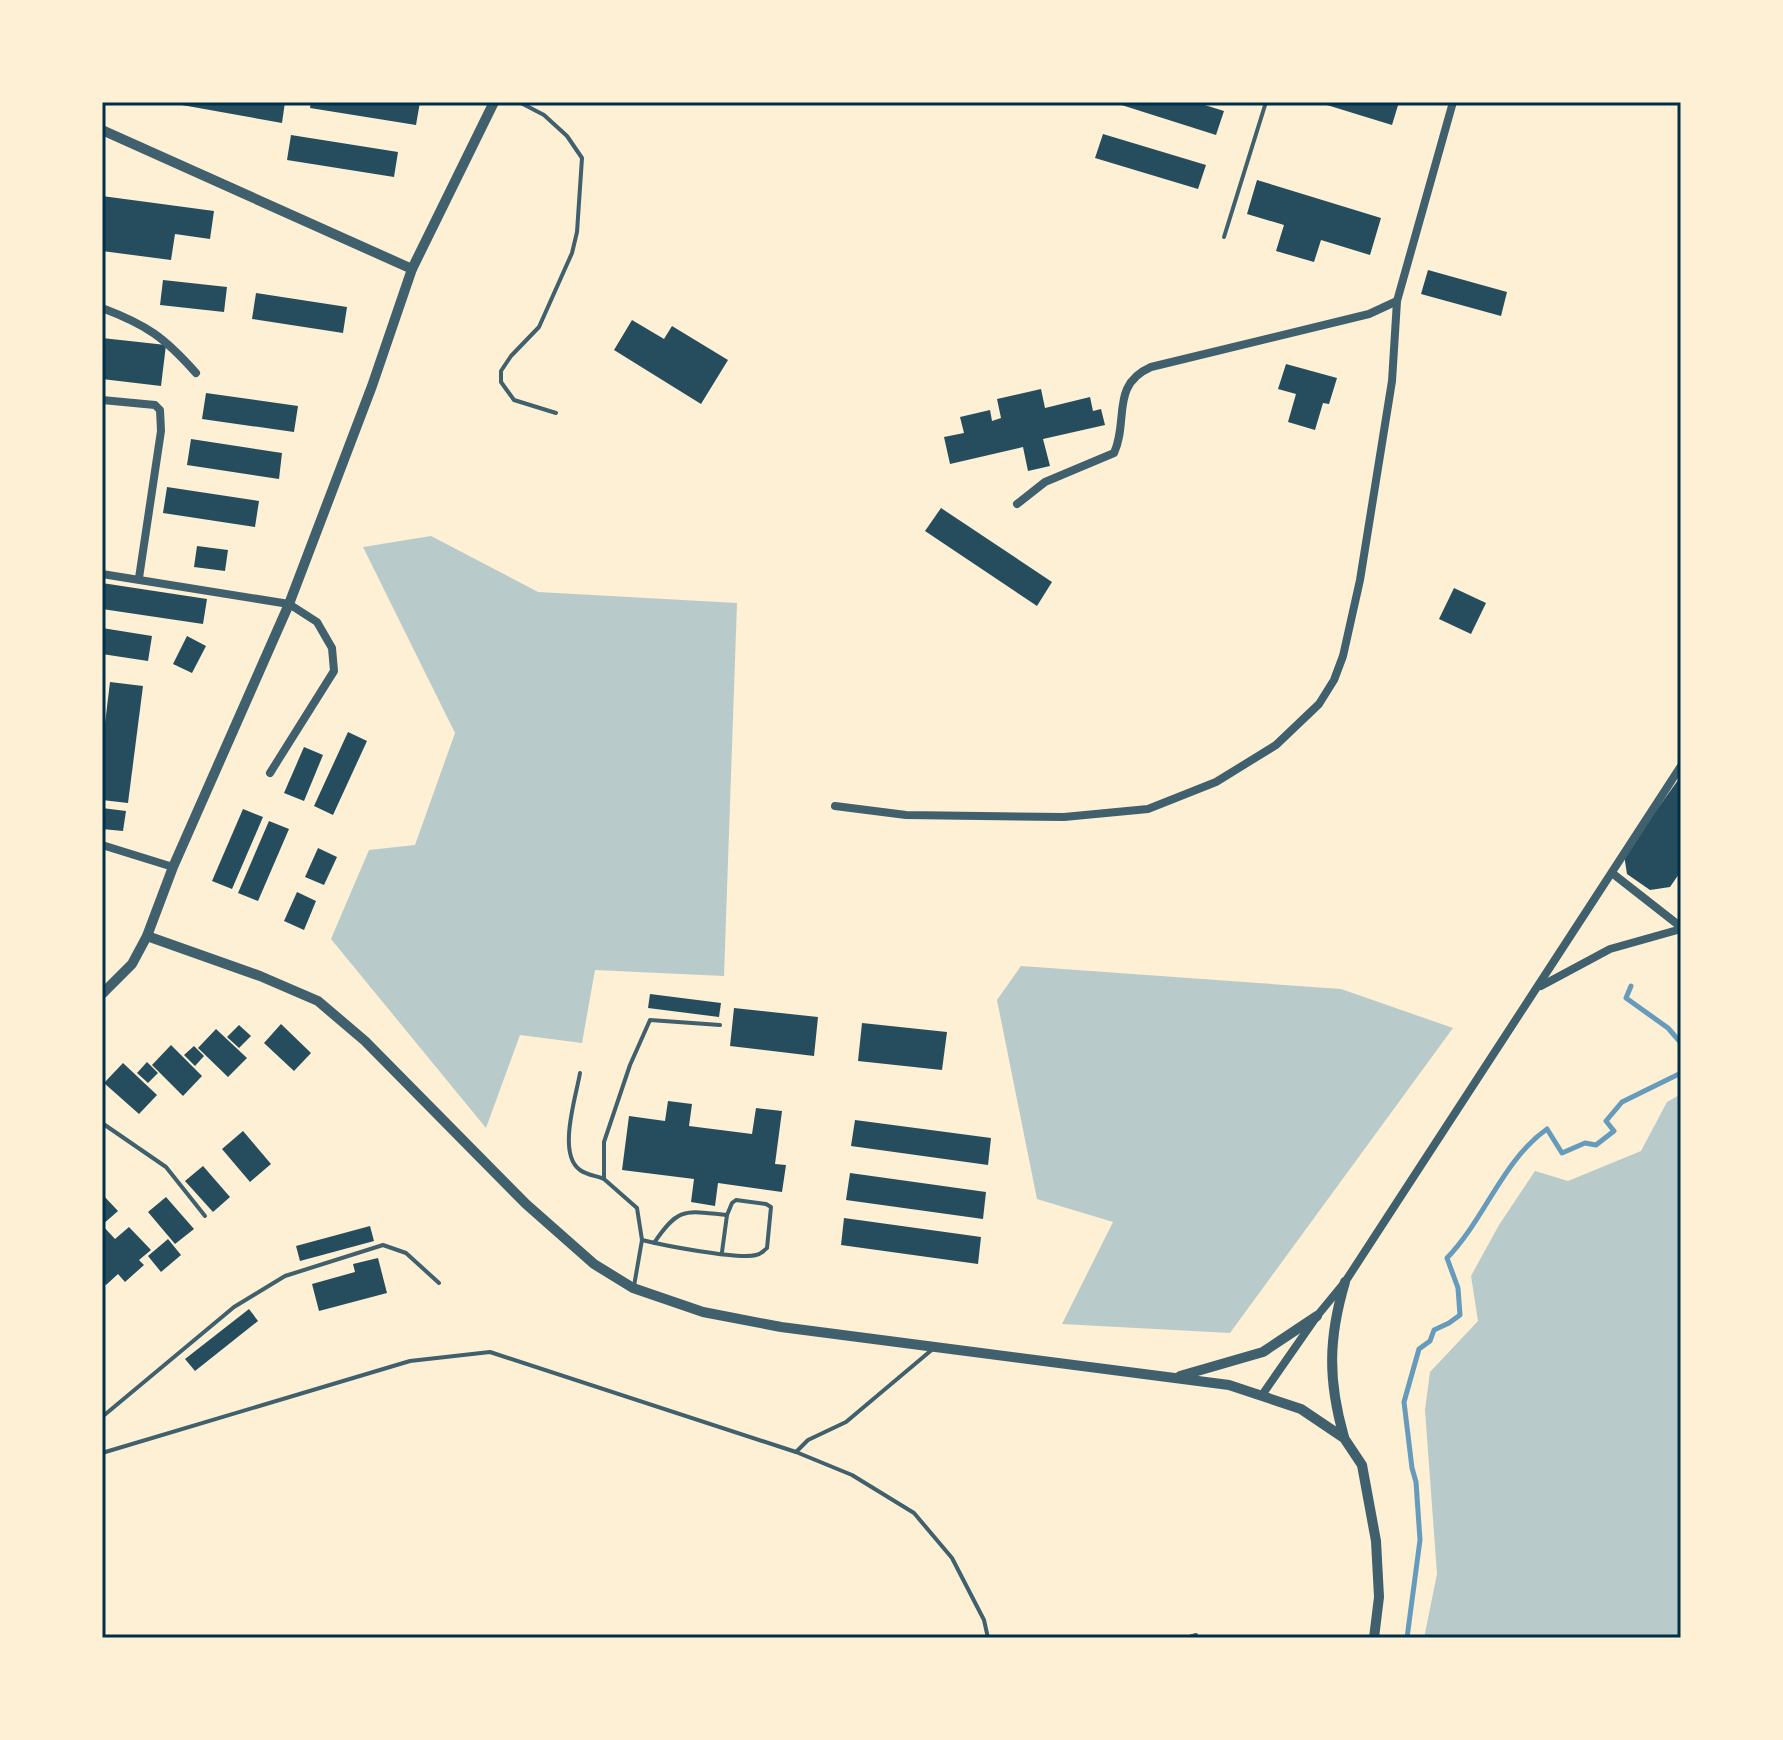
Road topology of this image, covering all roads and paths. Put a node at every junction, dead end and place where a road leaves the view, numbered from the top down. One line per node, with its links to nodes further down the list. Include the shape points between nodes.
1 (494, 102): 7 (street)
2 (519, 102): 12 (lane, via 544,115 582,158 572,253 539,327 501,371 501,382 514,400)
3 (1266, 102): 6 (lane)
4 (1453, 102): 8 (street)
5 (102, 130): 7 (street)
6 (1224, 237)
7 (412, 269): 16 (street)
8 (1397, 301): 13 (street, via 1369,314 1136,374 1126,389 1114,453 1045,482); 19 (street, via 1390,395 1343,656 1319,704 1276,745 1216,782 1148,809 1064,817 906,815)
9 (102, 308): 10 (street, via 161,336)
10 (196, 373)
11 (102, 400): 15 (street, via 155,405 160,410)
12 (556, 413)
13 (1017, 504)
14 (102, 574): 15 (street)
15 (139, 578): 16 (street)
16 (289, 604): 18 (street, via 317,622 332,648 334,671); 21 (street)
17 (1681, 766): 22 (street)
18 (270, 773)
19 (835, 806)
20 (102, 845): 21 (street)
21 (173, 867): 24 (street)
22 (1612, 873): 23 (street); 25 (street)
23 (1681, 928): 25 (street, via 1610,949)
24 (147, 936): 26 (street, via 132,964); 38 (street, via 318,1001 365,1041 526,1204 594,1264)
25 (1537, 988): 36 (street)
26 (102, 994)
27 (720, 1025): 30 (lane, via 650,1020 604,1142)
28 (580, 1073): 30 (lane, via 567,1144 570,1159 580,1170)
29 (102, 1123): 32 (lane, via 166,1167)
30 (604, 1179): 33 (lane, via 637,1208)
31 (727, 1215): 34 (lane, via 677,1215); 35 (lane); 35 (lane, via 736,1200 766,1204 772,1215 767,1248 761,1254)
32 (205, 1216)
33 (642, 1240): 34 (lane); 38 (lane)
34 (654, 1243): 35 (lane)
35 (722, 1253)
36 (1345, 1282): 39 (street); 44 (street, via 1331,1362)
37 (439, 1283): 43 (lane, via 406,1253 383,1245 285,1276 234,1307)
38 (633, 1288): 40 (street, via 703,1312)
39 (1317, 1316): 41 (street, via 1263,1352); 42 (street)
40 (935, 1347): 41 (street); 45 (lane, via 846,1422 808,1440)
41 (1175, 1378): 42 (street)
42 (1262, 1395): 44 (street, via 1301,1409)
43 (102, 1417)
44 (1344, 1438): 50 (street, via 1362,1465 1376,1541 1379,1597)
45 (796, 1452): 46 (lane, via 490,1352 410,1361); 48 (lane, via 852,1475 914,1513 952,1558)
46 (102, 1453)
47 (1196, 1635): 49 (lane)
48 (988, 1638)
49 (1186, 1638)
50 (1374, 1638)

